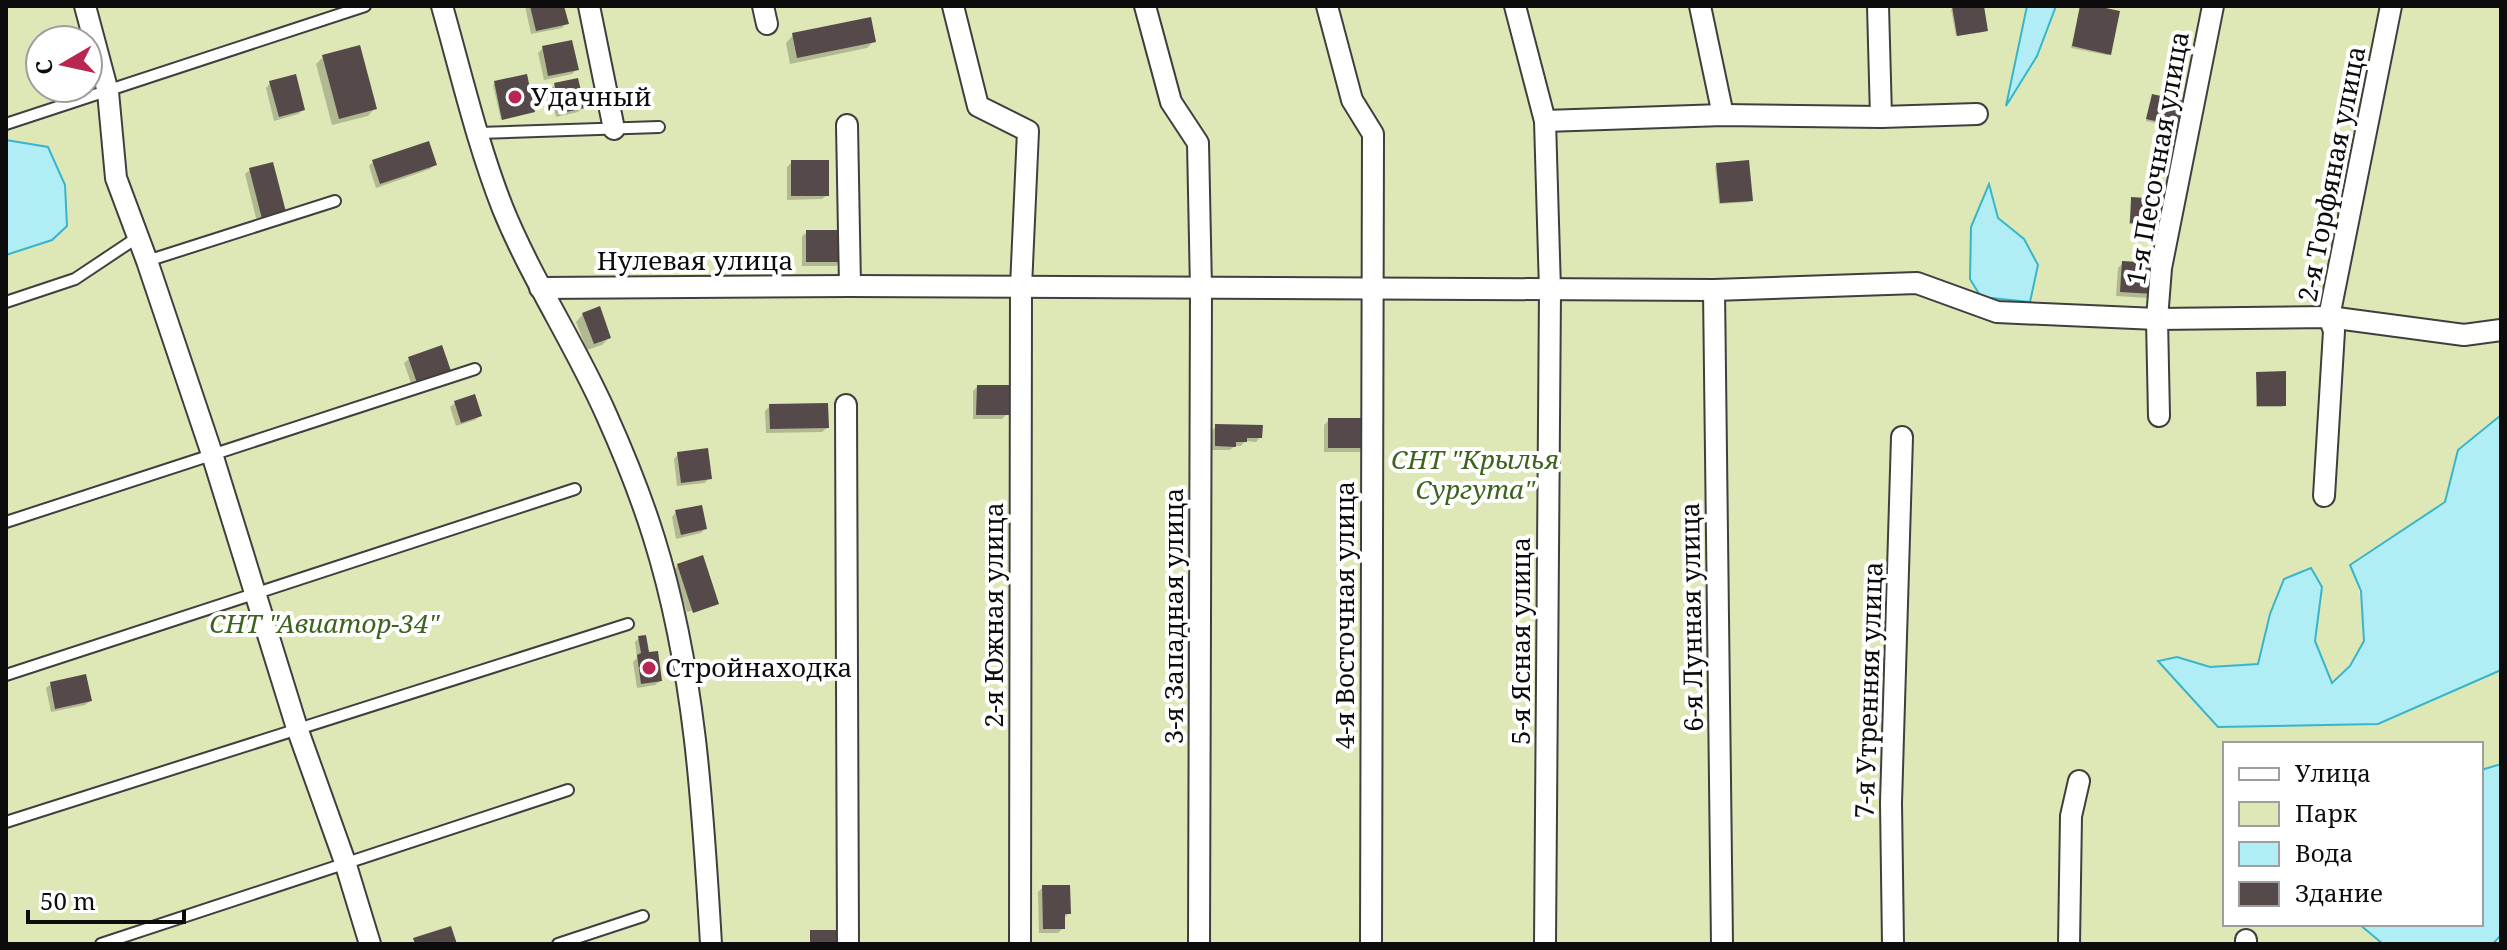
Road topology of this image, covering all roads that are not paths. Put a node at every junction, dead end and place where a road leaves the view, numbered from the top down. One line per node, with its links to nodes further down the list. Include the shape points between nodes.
1 (85, 6): 13 (street)
2 (365, 6): 13 (lane)
3 (442, 6): 22 (street)
4 (589, 6): 21 (street)
5 (953, 6): 27 (street, 2-я Южная улица, via 978,106 1028,131)
6 (1145, 6): 30 (street, 3-я Западная улица, via 1171,102 1198,143)
7 (1327, 6): 28 (street, 4-я Восточная улица, via 1352,100 1373,134)
8 (1515, 6): 17 (street, 5-я Ясная улица)
9 (1700, 6): 15 (street)
10 (1878, 6): 16 (street)
11 (2213, 6): 35 (street, 1-я Песочная улица, via 2161,268)
12 (2391, 6): 34 (street, 2-я Торфяная улица)
13 (108, 92): 18 (lane); 24 (street, via 116,178)
14 (1977, 114): 16 (street)
15 (1723, 115): 16 (street); 17 (street)
16 (1881, 117)
17 (1545, 121): 31 (street, 5-я Ясная улица)
18 (6, 124)
19 (847, 125): 26 (street)
20 (659, 127): 21 (lane)
21 (614, 129): 22 (lane)
22 (478, 133): 29 (street, via 503,208)
23 (335, 201): 25 (lane)
24 (138, 237): 25 (street); 33 (lane, via 75,279)
25 (147, 261): 41 (street)
26 (850, 286): 27 (street, Нулевая улица); 29 (street, Нулевая улица)
27 (1021, 287): 30 (street, Нулевая улица); 59 (street, 2-я Южная улица)
28 (1371, 287): 30 (street, Нулевая улица); 31 (street, Нулевая улица); 61 (street, 4-я Восточная улица)
29 (540, 288): 57 (street, via 606,413 653,535 674,608 687,677)
30 (1201, 289): 60 (street, 3-я Западная улица)
31 (1550, 290): 32 (street, Нулевая улица); 62 (street, 5-я Ясная улица)
32 (1714, 290): 35 (street, Нулевая улица, via 1917,283 1997,312); 63 (street, 6-я Лунная улица)
33 (6, 302)
34 (2329, 317): 35 (street, Нулевая улица); 36 (street, Нулевая улица, via 2464,335); 43 (street, 2-я Торфяная улица, via 2334,331)
35 (2157, 319): 39 (street, 1-я Песочная улица)
36 (2501, 330)
37 (475, 369): 41 (lane)
38 (846, 405): 58 (street)
39 (2159, 416)
40 (1902, 437): 64 (street, 7-я Утренняя улица, via 1891,803)
41 (212, 454): 44 (lane); 45 (street)
42 (575, 489): 45 (lane)
43 (2324, 496)
44 (6, 522)
45 (255, 592): 47 (lane); 48 (street)
46 (628, 624): 48 (lane)
47 (6, 675)
48 (297, 728): 51 (lane); 52 (street)
49 (2079, 781): 65 (street, via 2071,816)
50 (568, 790): 52 (lane)
51 (6, 822)
52 (345, 862): 54 (lane); 55 (street)
53 (643, 916): 56 (lane)
54 (101, 944)
55 (370, 944)
56 (558, 944)
57 (711, 944)
58 (848, 944)
59 (1020, 944)
60 (1199, 944)
61 (1371, 944)
62 (1545, 944)
63 (1722, 944)
64 (1893, 944)
65 (2069, 944)

